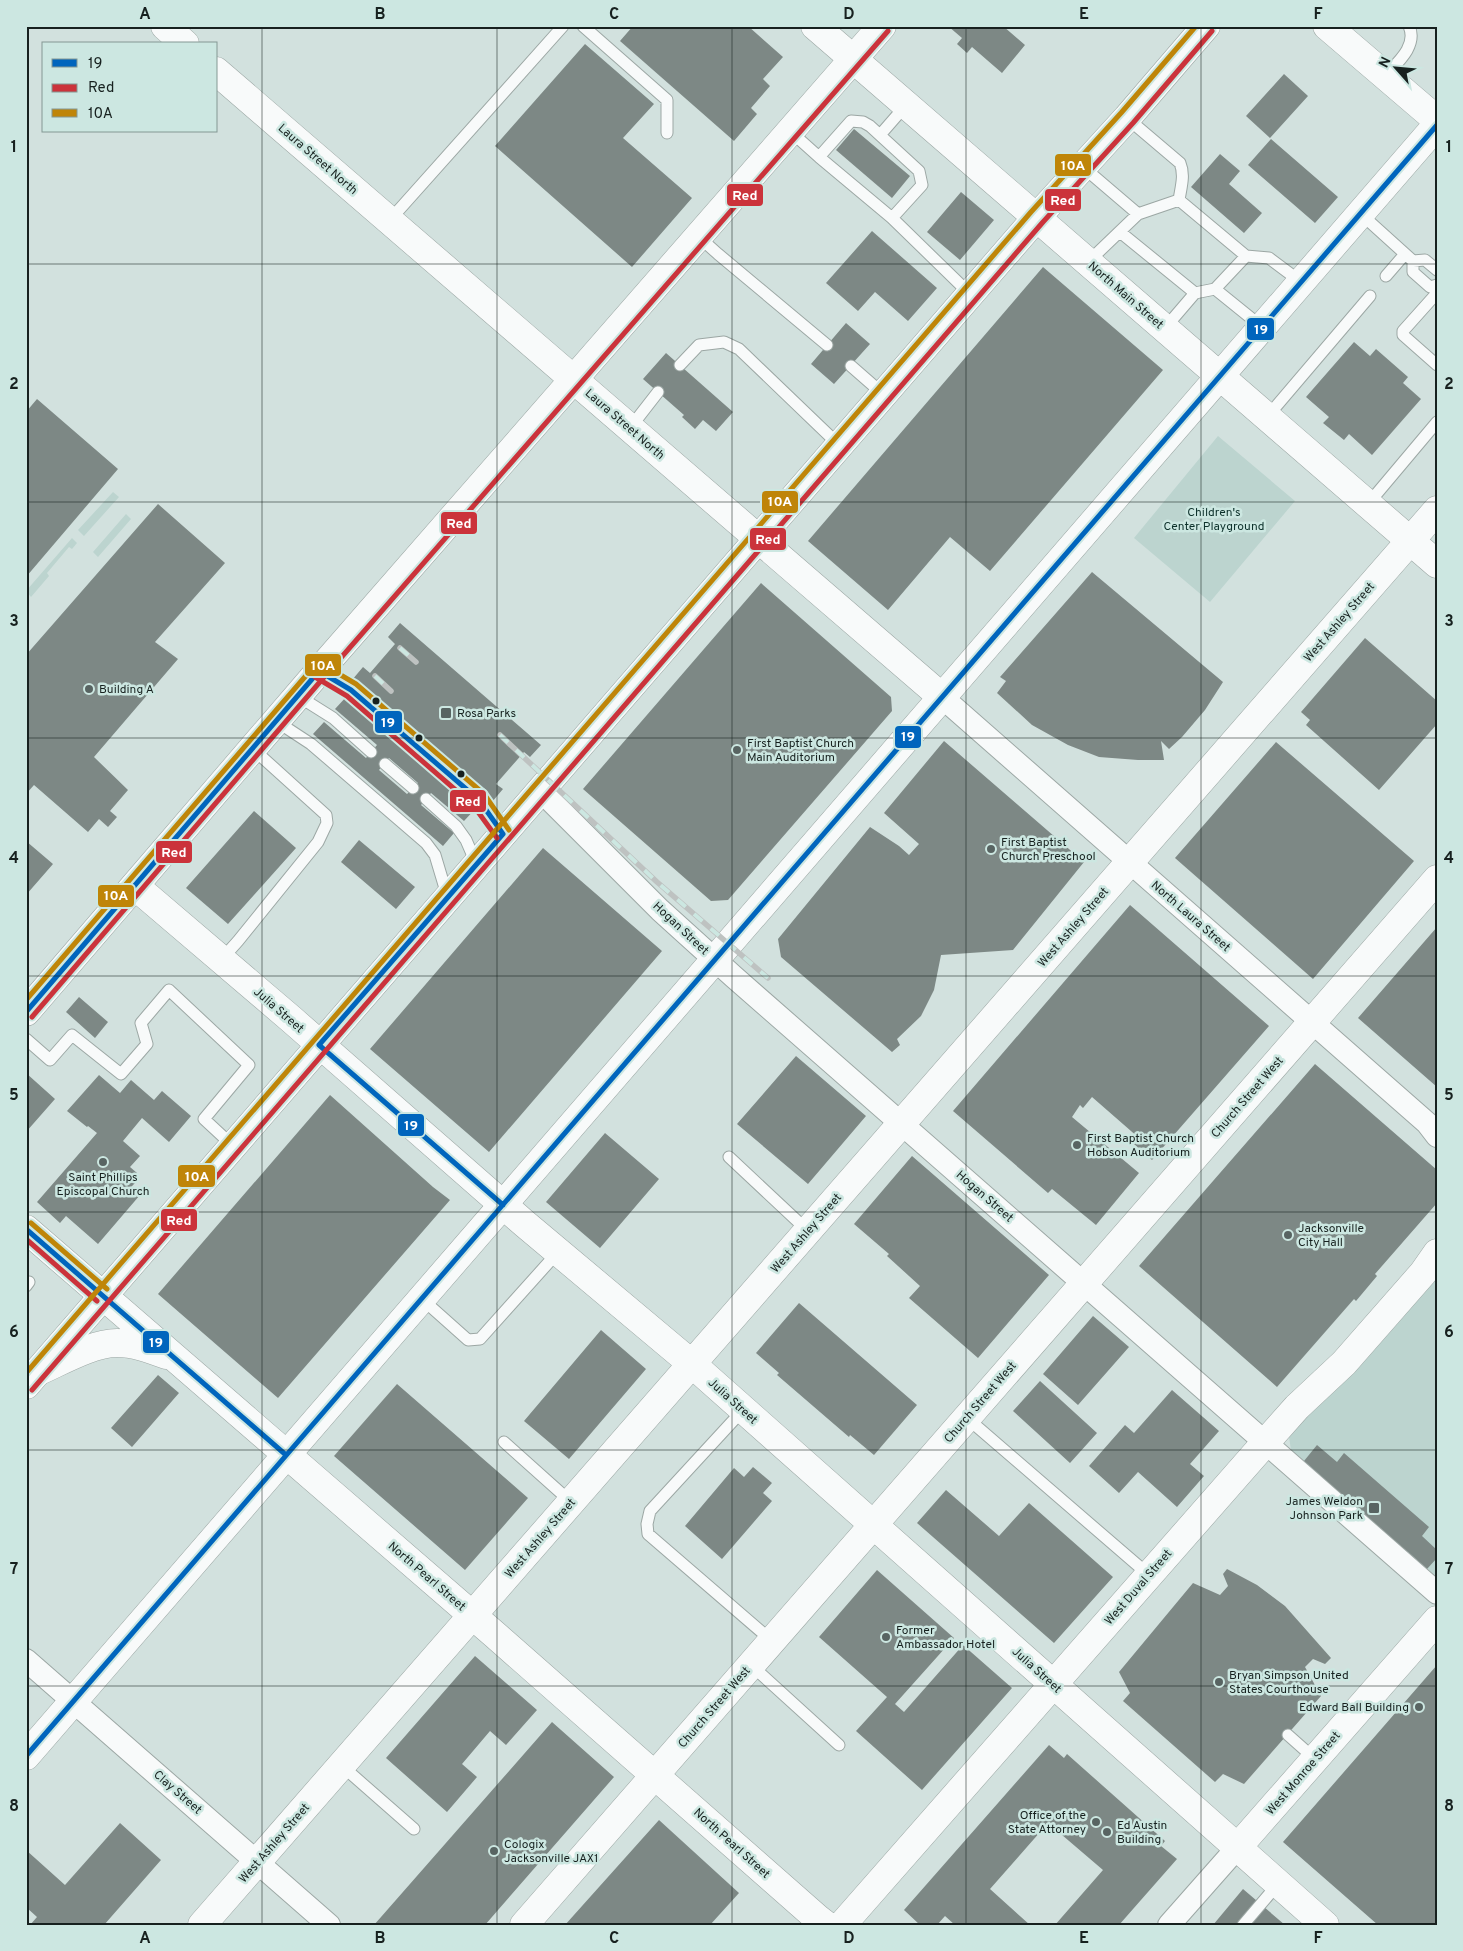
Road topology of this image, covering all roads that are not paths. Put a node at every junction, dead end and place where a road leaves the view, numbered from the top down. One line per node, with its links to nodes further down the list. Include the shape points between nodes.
1 (165, 26): 9 (street)
2 (563, 26): 27 (lane)
3 (583, 26): 18 (lane, via 667,100)
4 (815, 26): 10 (street, North Main Street)
5 (882, 26): 10 (street)
6 (1206, 26): 14 (street)
7 (1327, 26): 12 (street)
8 (1409, 26): 12 (lane, via 1411,42 1407,52)
9 (183, 42)
10 (852, 58): 13 (street, North Main Street); 17 (street)
11 (218, 73): 27 (street, Laura Street North)
12 (1385, 76): 15 (street)
13 (907, 104): 19 (lane); 25 (street, North Main Street)
14 (1127, 118): 21 (street); 22 (lane, via 1180,163 1183,179)
15 (1437, 120)
16 (1437, 125): 24 (street)
17 (790, 131): 20 (lane); 29 (street)
18 (666, 133)
19 (880, 135): 20 (lane, via 863,122 851,121); 26 (lane, via 919,171 922,181 922,185)
20 (819, 157): 26 (lane)
21 (1083, 167): 23 (lane); 25 (street)
22 (1179, 200): 23 (lane); 30 (lane)
23 (1138, 214): 28 (lane)
24 (1361, 214): 31 (lane); 35 (street)
25 (1037, 217): 32 (street, North Main Street); 39 (street)
26 (892, 218): 39 (lane)
27 (390, 221): 49 (street, Laura Street North)
28 (1120, 232): 32 (lane); 40 (lane)
29 (698, 236): 44 (lane); 49 (street)
30 (1246, 256): 35 (lane, via 1268,258); 37 (lane)
31 (1409, 257): 33 (lane, via 1426,260); 34 (lane); 36 (lane, via 1414,272 1430,287)
32 (1088, 262): 42 (street, North Main Street)
33 (1437, 270)
34 (1386, 276)
35 (1302, 283): 43 (street)
36 (1437, 285)
37 (1215, 290): 40 (lane); 43 (lane)
38 (1437, 292): 46 (lane, via 1403,331 1403,335)
39 (970, 294): 51 (street)
40 (1195, 294): 42 (lane)
41 (1370, 296): 52 (lane)
42 (1165, 328): 48 (street, North Main Street)
43 (1262, 328): 48 (street)
44 (827, 345)
45 (680, 365): 55 (lane, via 699,345 724,342 739,349)
46 (1437, 365)
47 (851, 366): 51 (lane)
48 (1220, 376): 52 (street, North Main Street); 63 (street)
49 (573, 379): 54 (street, Laura Street North); 61 (street)
50 (658, 392): 54 (lane)
51 (883, 394): 55 (street)
52 (1267, 417): 56 (street, North Main Street)
53 (1437, 422): 56 (lane)
54 (630, 428): 58 (street, Laura Street North)
55 (840, 445): 58 (street)
56 (1368, 504): 59 (street, North Main Street)
57 (1437, 510): 59 (street, West Ashley Street)
58 (757, 540): 63 (street, Laura Street North); 73 (street)
59 (1410, 540): 60 (street, North Main Street); 76 (street, West Ashley Street)
60 (1437, 564)
61 (319, 671): 62 (street); 65 (lane, via 351,690)
62 (298, 696): 64 (street); 68 (lane, via 332,718)
63 (942, 698): 76 (street, North Laura Street); 82 (street)
64 (276, 721): 67 (street); 80 (lane, via 310,744 426,843 435,854)
65 (393, 727)
66 (406, 738): 69 (lane)
67 (253, 749): 79 (street); 81 (lane, via 326,815 327,822 318,842)
68 (371, 752)
69 (435, 762)
70 (384, 764): 72 (lane)
71 (449, 774): 75 (lane, via 479,800)
72 (413, 788)
73 (540, 790): 75 (street); 82 (street, Hogan Street)
74 (426, 799): 77 (lane, via 456,826)
75 (503, 834): 77 (street)
76 (1129, 862): 84 (street, North Laura Street); 87 (street, West Ashley Street)
77 (477, 864): 80 (street)
78 (1437, 879): 84 (street, Church Street West)
79 (135, 886): 81 (street, Julia Street); 83 (street)
80 (448, 897): 86 (street)
81 (221, 960): 86 (street, Julia Street)
82 (715, 960): 87 (street, Hogan Street); 91 (street)
83 (26, 1012)
84 (1312, 1021): 88 (street, North Laura Street, via 1427,1123); 96 (street, Church Street West)
85 (26, 1039): 89 (lane, via 50,1060 72,1035 121,1074 148,1044 141,1023 169,990 249,1064 204,1119)
86 (319, 1045): 89 (street); 91 (street, Julia Street)
87 (902, 1123): 92 (street, West Ashley Street); 96 (street, Hogan Street)
88 (1437, 1136)
89 (232, 1145): 97 (street)
90 (729, 1157): 92 (lane)
91 (503, 1205): 94 (street, Julia Street); 98 (street)
92 (808, 1231): 100 (street, West Ashley Street)
93 (28, 1235): 97 (street, North Pearl Street)
94 (558, 1252): 98 (lane, via 480,1339 468,1340); 100 (street, Julia Street)
95 (1437, 1253): 105 (street, West Duval Street, via 1344,1363 1297,1407)
96 (1084, 1283): 103 (street, Church Street West); 105 (street, Hogan Street)
97 (102, 1295): 99 (street, North Pearl Street); 101 (street)
98 (422, 1299): 106 (street)
99 (174, 1358): 101 (street, via 144,1347 116,1343 93,1348); 106 (street, North Pearl Street)
100 (692, 1364): 102 (street, Julia Street); 107 (street, West Ashley Street)
101 (32, 1379)
102 (743, 1410): 108 (street, Julia Street); 113 (lane, via 650,1511 648,1534)
103 (967, 1418): 108 (street, Church Street West); 109 (lane)
104 (504, 1442): 107 (lane)
105 (1265, 1443): 109 (street, West Duval Street); 110 (street, Hogan Street)
106 (286, 1455): 111 (street, North Pearl Street); 117 (street)
107 (571, 1502): 111 (street, West Ashley Street)
108 (874, 1525): 113 (street, Church Street West); 116 (street, Julia Street)
109 (1149, 1575): 116 (street, West Duval Street)
110 (1437, 1593)
111 (472, 1615): 122 (street, West Ashley Street); 123 (street, North Pearl Street)
112 (1437, 1620): 121 (street, West Monroe Street)
113 (772, 1641): 115 (street, Church Street West)
114 (26, 1660): 117 (street, Clay Street)
115 (751, 1666): 119 (lane); 123 (street, Church Street West)
116 (1053, 1684): 125 (street, Julia Street); 132 (street, West Duval Street)
117 (74, 1700): 120 (street); 126 (street, Clay Street)
118 (1288, 1734): 121 (lane)
119 (839, 1746)
120 (26, 1756)
121 (1315, 1759): 125 (street, West Monroe Street)
122 (341, 1765): 124 (lane); 126 (street, West Ashley Street)
123 (655, 1775): 130 (street, Church Street West); 131 (street, North Pearl Street)
124 (414, 1829)
125 (1237, 1848): 127 (street, Julia Street); 133 (street, West Monroe Street)
126 (257, 1861): 128 (street, West Ashley Street); 129 (street, Clay Street)
127 (1278, 1884): 134 (lane); 135 (street, Julia Street)
128 (202, 1925)
129 (329, 1925)
130 (524, 1925)
131 (826, 1925)
132 (842, 1925)
133 (1169, 1925)
134 (1243, 1925)
135 (1325, 1925)

